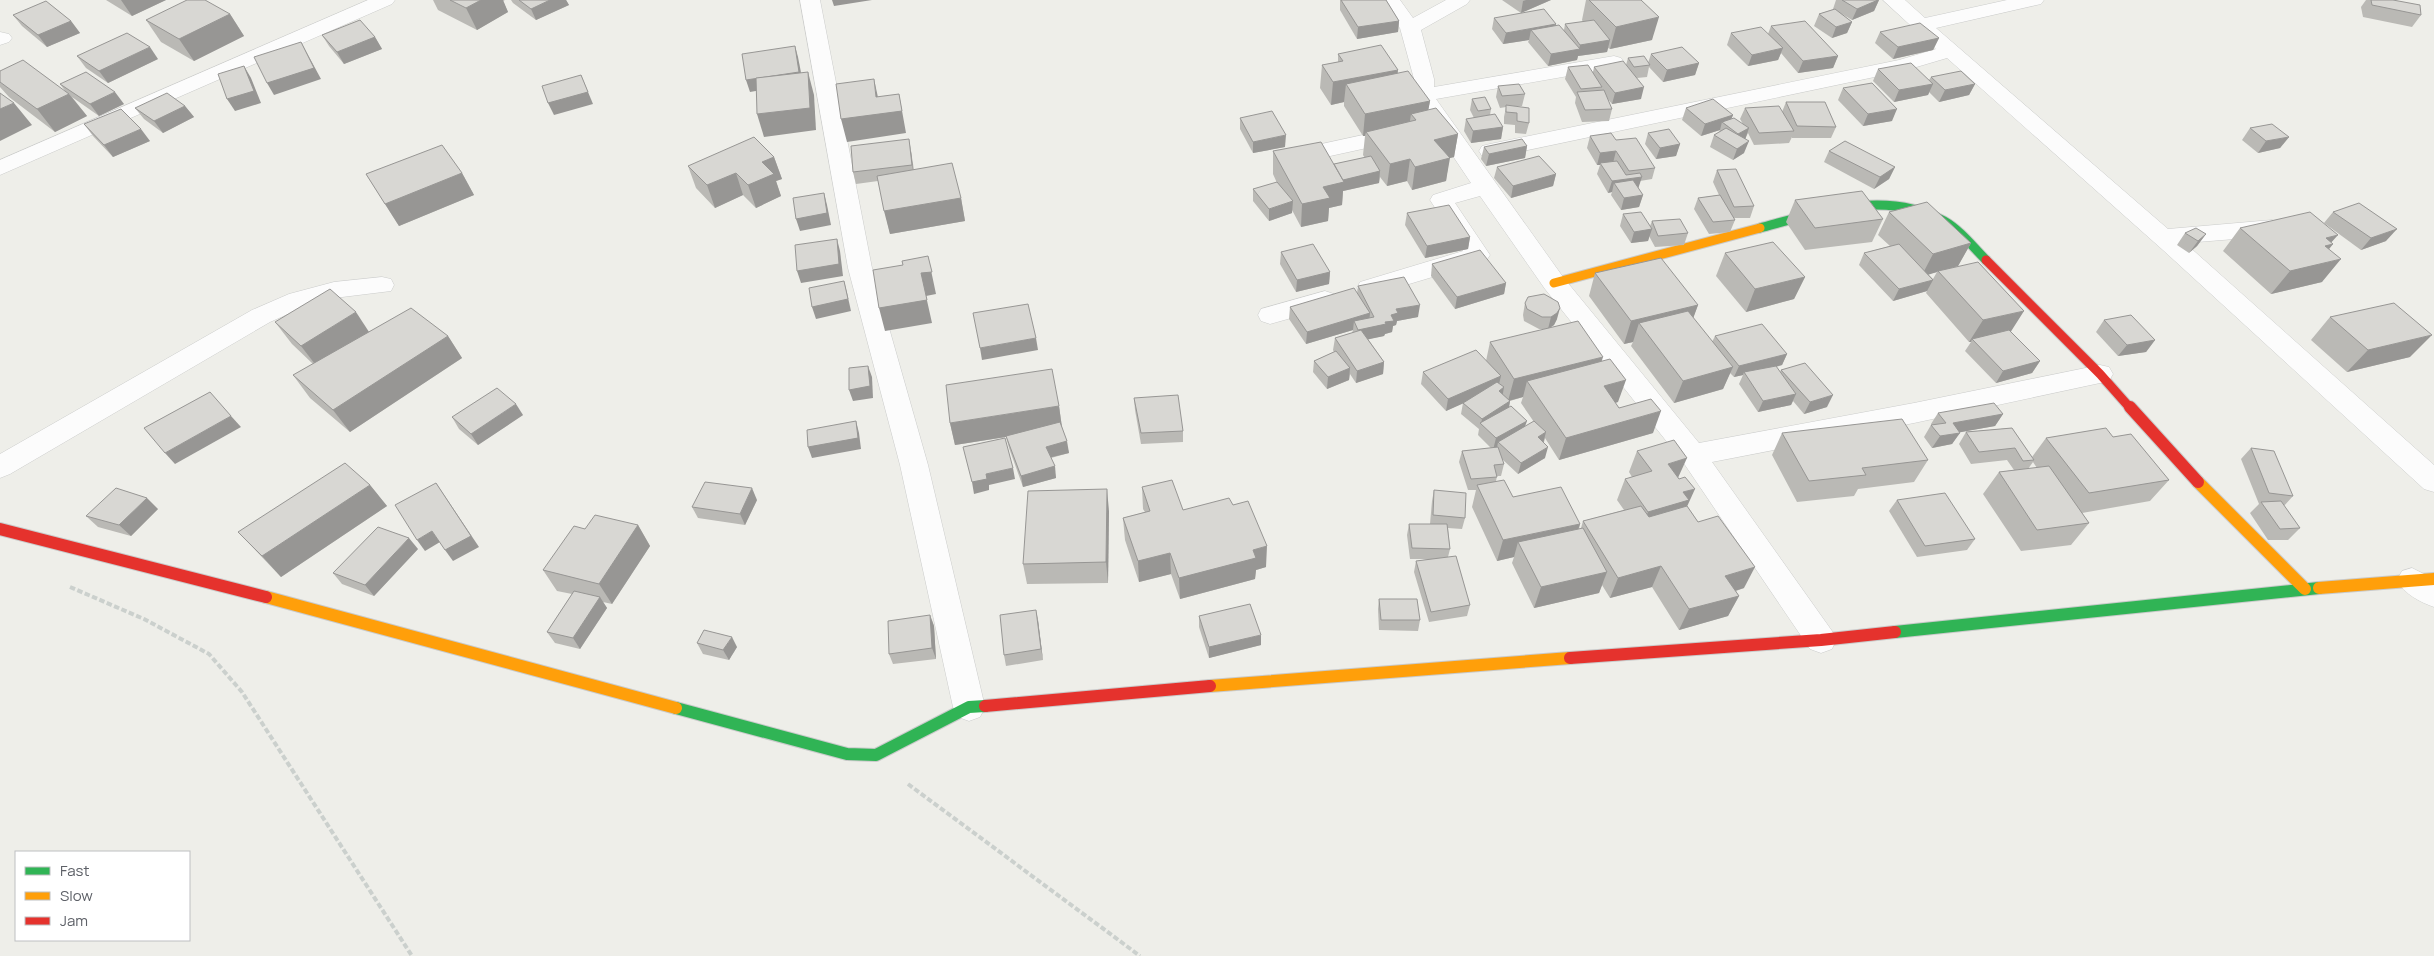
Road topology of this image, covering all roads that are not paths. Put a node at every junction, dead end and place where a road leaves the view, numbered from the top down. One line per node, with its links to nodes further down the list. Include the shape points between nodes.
1 (385, 0): 15 (street)
2 (810, 0): 30 (street, via 860,268 914,465)
3 (1390, 0): 8 (street)
4 (1460, 0): 8 (street)
5 (1893, 0): 7 (street)
6 (2034, 0): 7 (street)
7 (1921, 25): 9 (street)
8 (1410, 28): 11 (street, via 1424,79)
9 (1950, 51): 13 (street, via 1903,65); 18 (street)
10 (1614, 62): 11 (street)
11 (1423, 94): 12 (street)
12 (1441, 124): 13 (street); 14 (street)
13 (1465, 156): 16 (street)
14 (1280, 160)
15 (0, 168)
16 (1487, 186): 19 (street); 21 (street, via 1441,200 1478,255)
17 (2272, 228): 18 (street)
18 (2164, 238): 25 (street)
19 (1554, 282): 22 (street, via 1843,206 1902,205 1946,222); 23 (street)
20 (382, 285): 24 (street, via 334,290 298,300 261,316)
21 (1270, 315)
22 (2100, 374): 23 (street); 28 (street, via 2190,474)
23 (1693, 455): 29 (street)
24 (0, 466)
25 (2434, 481)
26 (0, 529): 30 (street, via 847,754 876,755)
27 (2427, 585): 28 (street)
28 (2305, 589): 29 (street)
29 (1822, 640): 30 (street, via 1345,674)
30 (969, 707)

